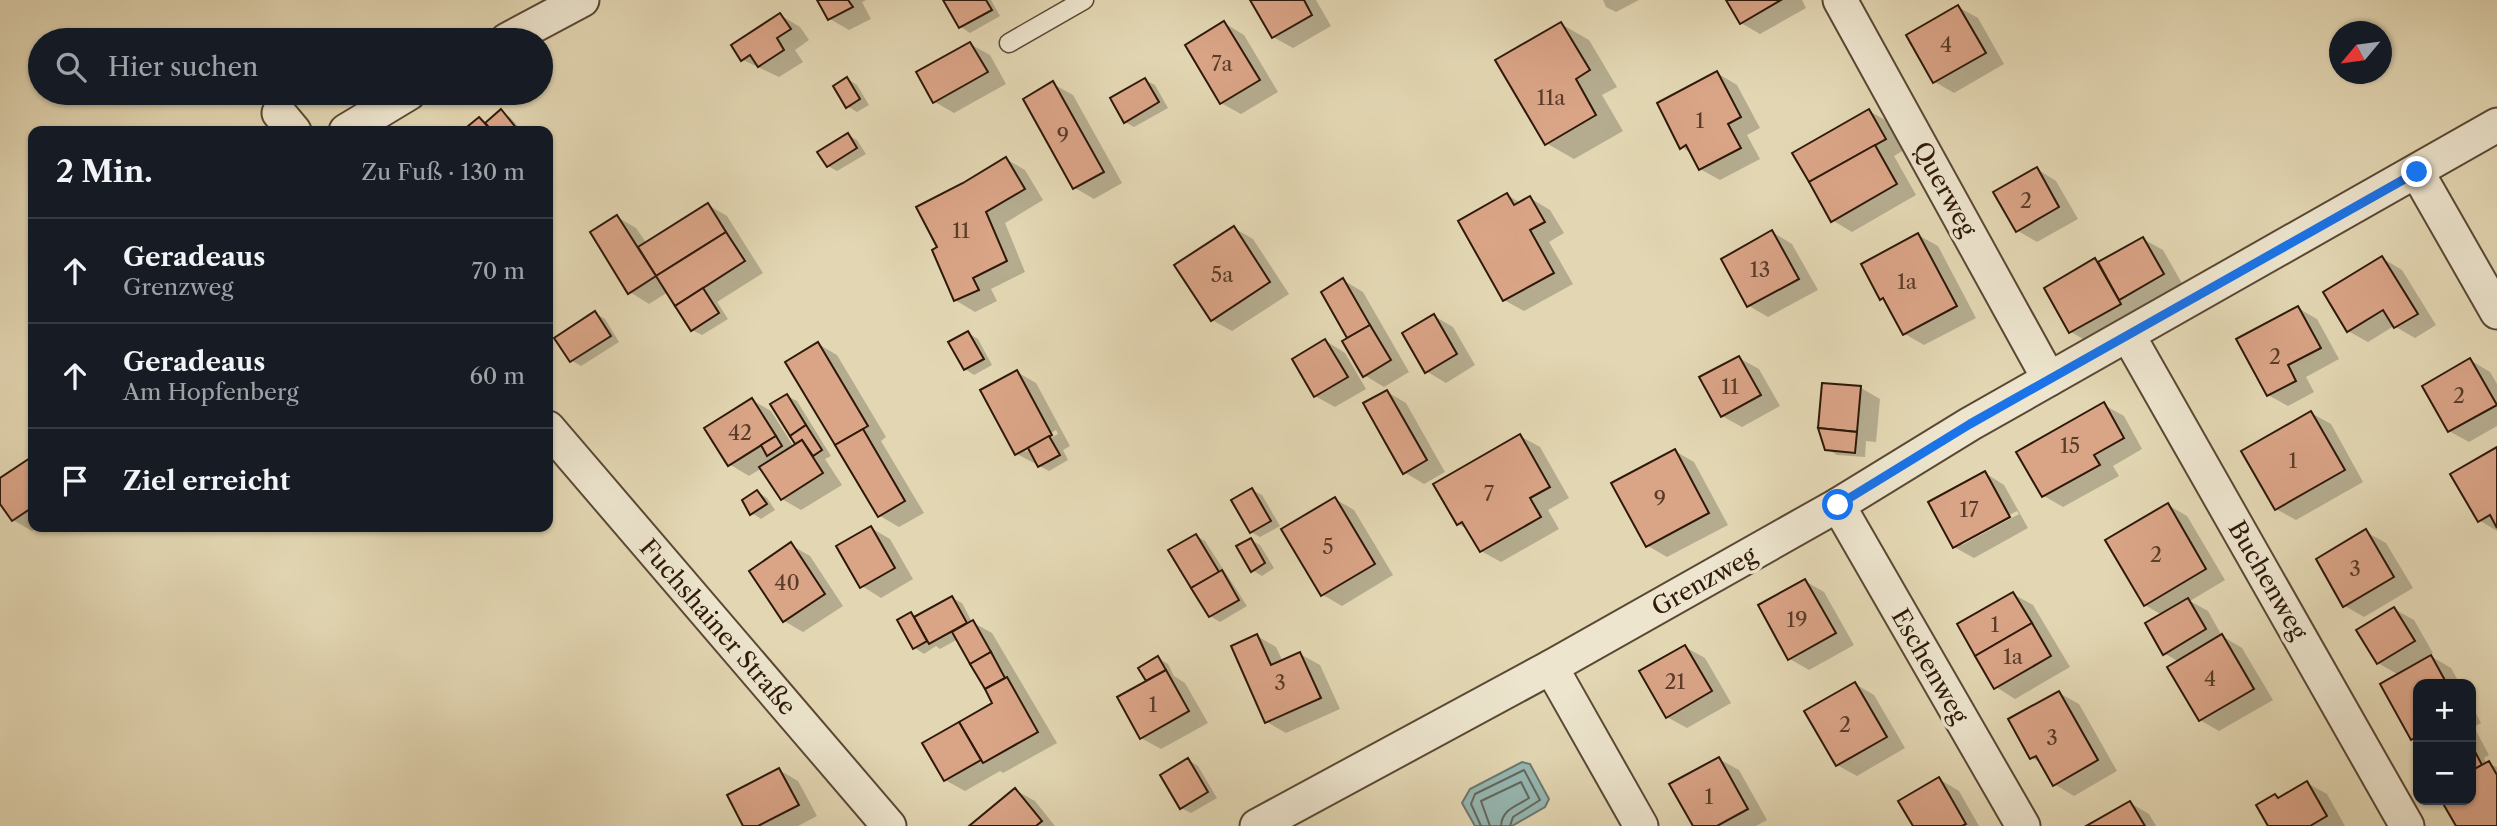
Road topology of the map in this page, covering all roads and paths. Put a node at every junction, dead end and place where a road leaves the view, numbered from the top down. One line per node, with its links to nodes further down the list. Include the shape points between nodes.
1 (582, 0): 4 (street)
2 (1084, 0): 5 (lane)
3 (1840, 0): 12 (street, Querweg)
4 (530, 28)
5 (1009, 43)
6 (389, 105): 8 (street)
7 (2497, 125): 9 (street, Grenzweg)
8 (354, 126)
9 (2417, 172): 10 (street); 11 (street, Grenzweg)
10 (2497, 312)
11 (2136, 330): 12 (street, Grenzweg); 20 (street, Buchenweg)
12 (2049, 379): 14 (street, Grenzweg)
13 (553, 434): 16 (street, Fuchshainer Straße)
14 (1838, 505): 15 (street, Grenzweg); 19 (street, Eschenweg)
15 (1551, 667): 17 (street, Grenzweg); 18 (street)
16 (889, 826)
17 (1257, 826)
18 (1641, 826)
19 (2023, 826)
20 (2407, 826)

